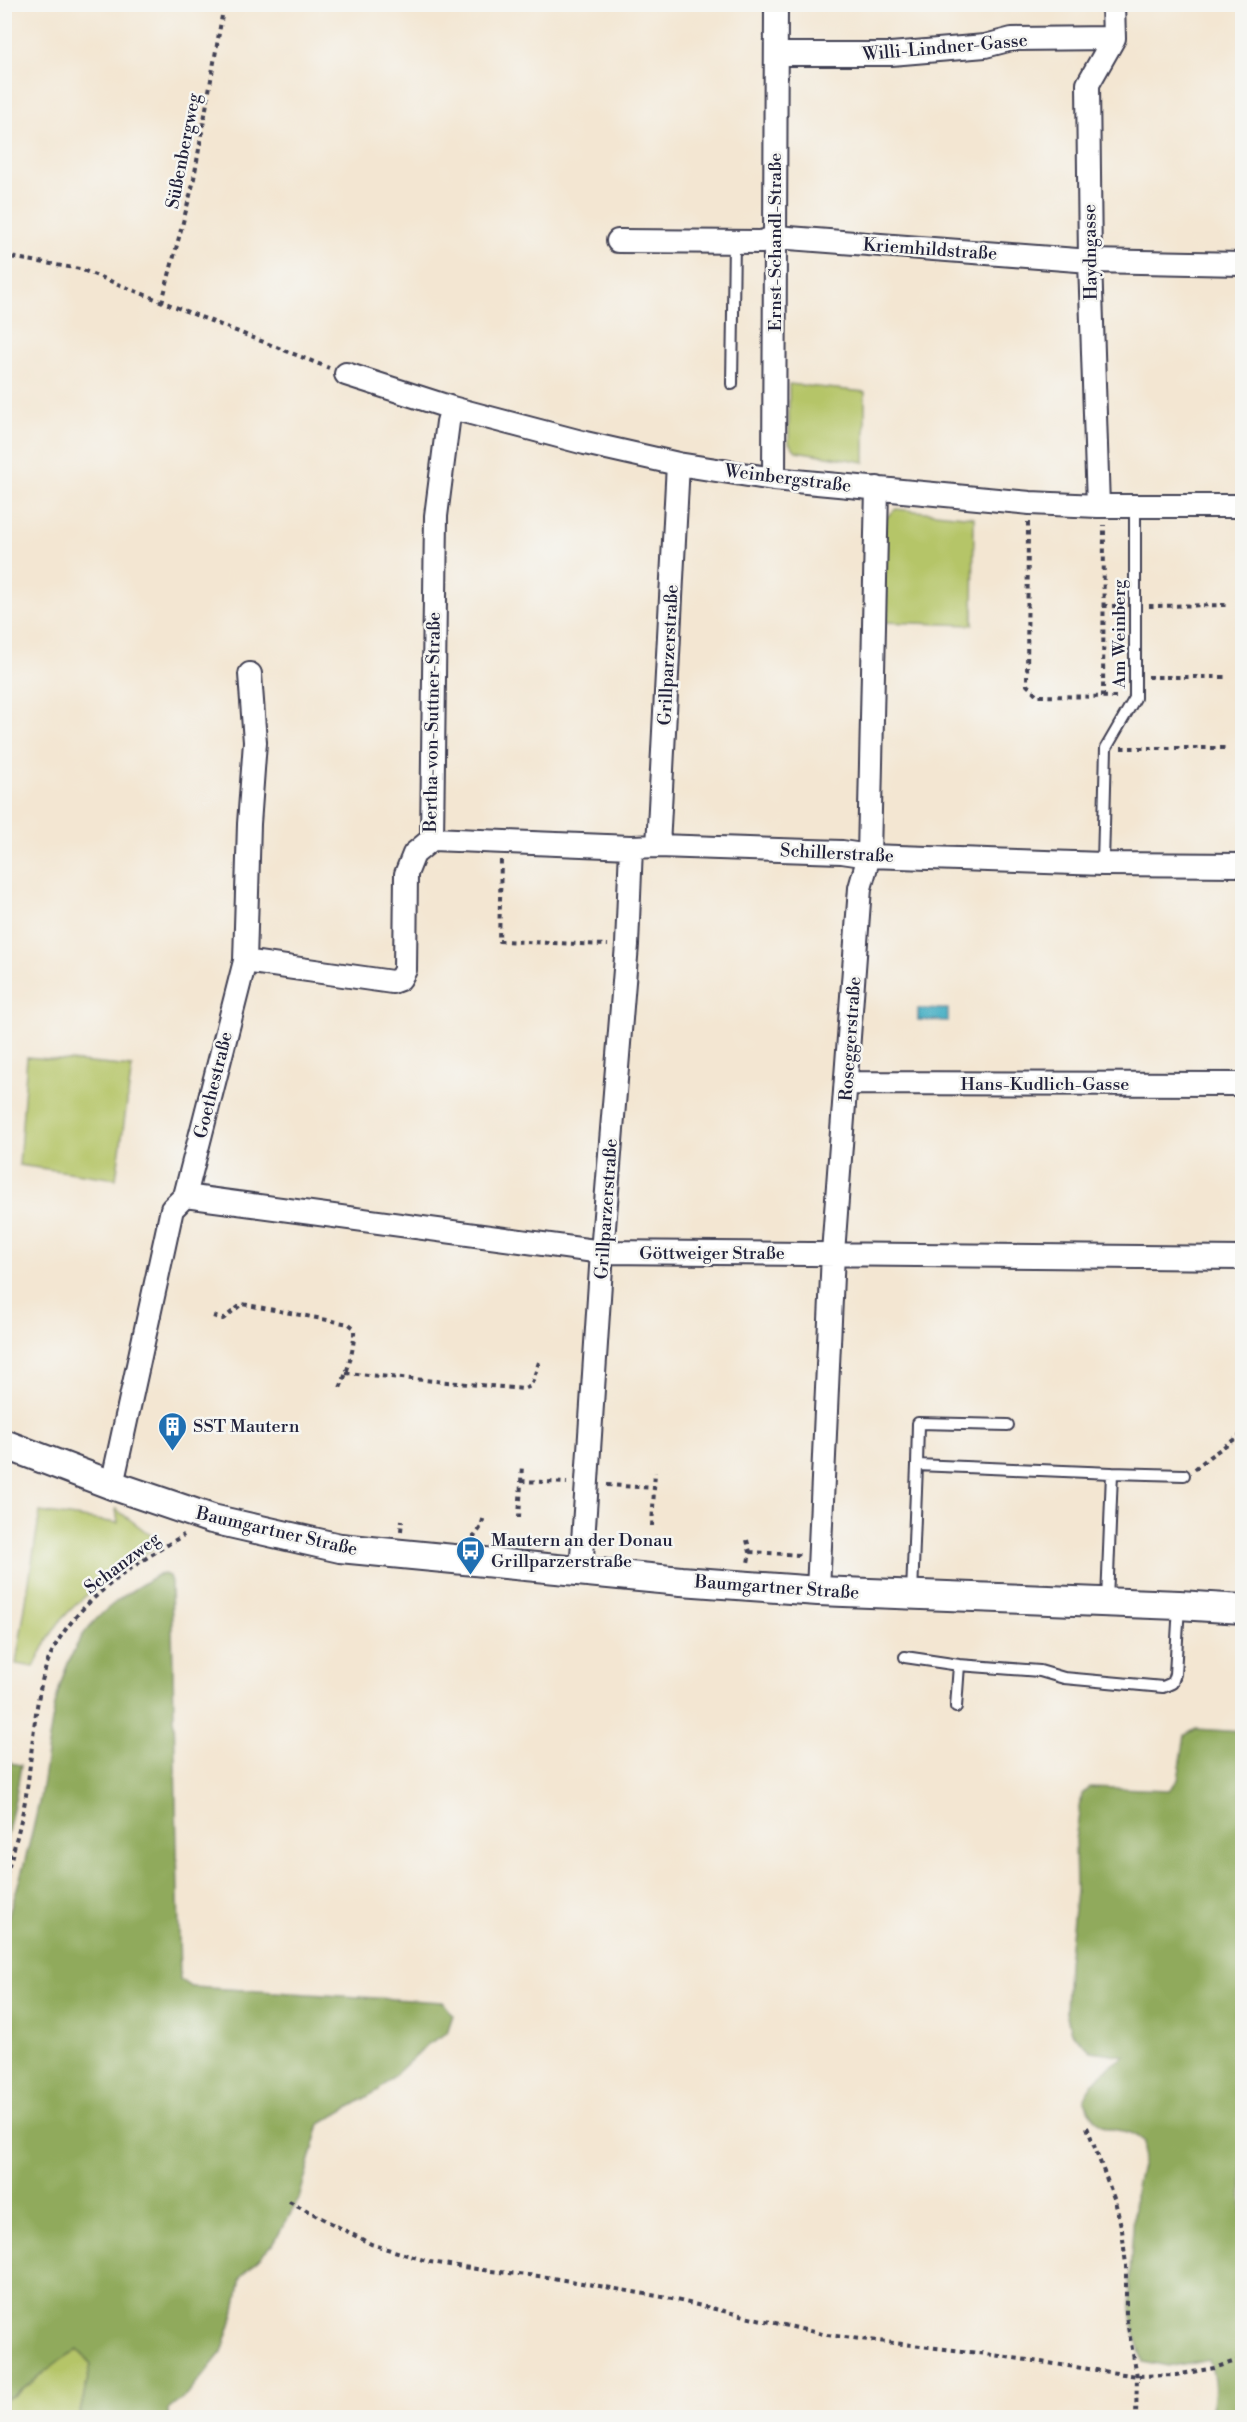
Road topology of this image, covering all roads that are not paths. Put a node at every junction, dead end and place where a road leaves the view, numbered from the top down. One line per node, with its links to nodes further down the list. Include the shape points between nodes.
1 (776, 4): 4 (street, Ernst-Schandl-Straße)
2 (1113, 4): 3 (street)
3 (1114, 39): 4 (street, Willi-Lindner-Gasse, via 1012,39 985,46 891,54); 8 (street, Haydngasse, via 1088,84)
4 (776, 54): 5 (street, Ernst-Schandl-Straße)
5 (776, 237): 7 (street, Kriemhildstraße, via 761,242); 8 (street, Kriemhildstraße); 14 (street, Ernst-Schandl-Straße)
6 (618, 241): 7 (street, Kriemhildstraße)
7 (734, 241): 11 (lane)
8 (1090, 261): 9 (street, Kriemhildstraße); 18 (street, Haydngasse)
9 (1242, 264)
10 (346, 374): 12 (street, Weinbergstraße)
11 (732, 384)
12 (452, 408): 13 (street, Weinbergstraße); 20 (street, Bertha-von-Suttner-Straße, via 436,516)
13 (678, 464): 14 (street, Weinbergstraße); 21 (street, Grillparzerstraße)
14 (774, 479): 15 (street, Weinbergstraße)
15 (877, 488): 18 (street, Weinbergstraße, via 1030,503); 23 (street, Roseggerstraße)
16 (1136, 504): 17 (street, Weinbergstraße); 18 (street, Weinbergstraße); 24 (lane, Am Weinberg, via 1135,698 1106,748)
17 (1242, 506)
18 (1101, 515)
19 (250, 674): 26 (street, Goethestraße, via 255,742)
20 (432, 839): 22 (street, Schillerstraße); 26 (street, Bertha-von-Suttner-Straße, via 414,854 406,874 405,970 400,979 392,982)
21 (658, 846): 22 (street, Schillerstraße); 23 (street, Schillerstraße)
22 (631, 847): 30 (street, Grillparzerstraße, via 627,945)
23 (869, 856): 24 (street, Schillerstraße); 27 (street, Roseggerstraße, via 860,888)
24 (1103, 864): 25 (street, Schillerstraße)
25 (1242, 865)
26 (245, 961): 29 (street, Goethestraße)
27 (847, 1083): 28 (street, Hans-Kudlich-Gasse); 31 (street, Roseggerstraße)
28 (1242, 1084)
29 (185, 1196): 30 (street, Göttweiger Straße); 38 (street, Goethestraße, via 172,1209)
30 (602, 1252): 31 (street, Göttweiger Straße); 39 (street, Grillparzerstraße)
31 (833, 1253): 32 (street, Göttweiger Straße); 40 (street, Roseggerstraße)
32 (1242, 1258)
33 (1008, 1425): 35 (lane, via 918,1423)
34 (4, 1444): 38 (street, Baumgartner Straße)
35 (917, 1465): 36 (lane); 41 (lane)
36 (1112, 1473): 37 (lane); 42 (lane)
37 (1184, 1475)
38 (112, 1485): 39 (street, Baumgartner Straße, via 212,1519 340,1548)
39 (581, 1572): 40 (street, Baumgartner Straße)
40 (818, 1591): 41 (street, Baumgartner Straße)
41 (912, 1594): 42 (street, Baumgartner Straße)
42 (1107, 1602): 43 (street, Baumgartner Straße)
43 (1179, 1605): 44 (street, Baumgartner Straße); 46 (lane, via 1175,1674 1172,1683 1163,1687)
44 (1242, 1610)
45 (905, 1657): 46 (lane)
46 (959, 1665): 47 (lane)
47 (956, 1707)

